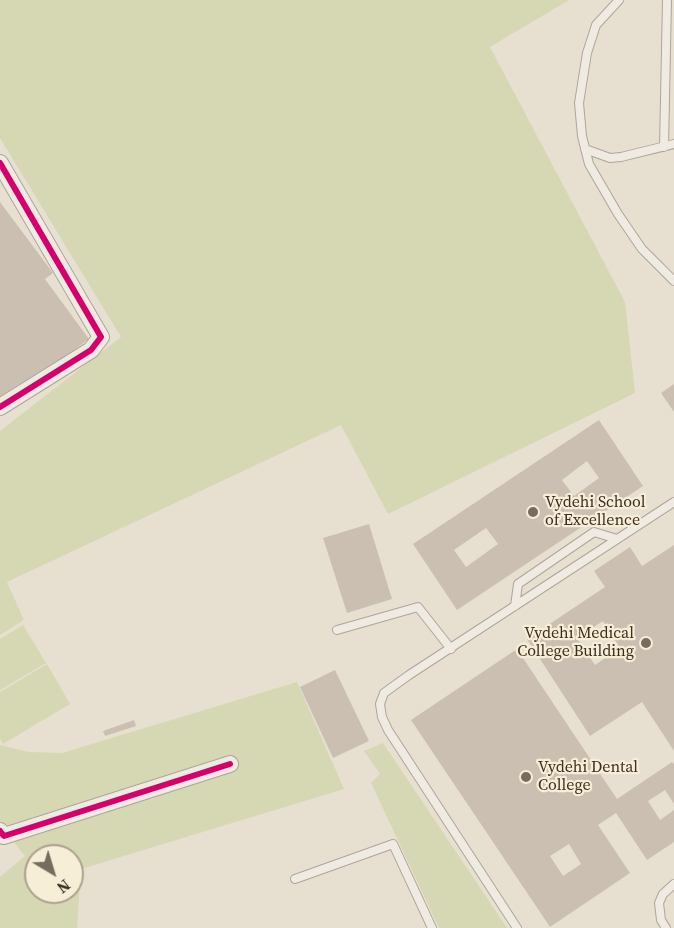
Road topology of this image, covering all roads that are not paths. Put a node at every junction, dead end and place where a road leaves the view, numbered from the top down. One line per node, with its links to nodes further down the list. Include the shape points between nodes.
1 (619, 0): 5 (lane, via 596,25 587,53 579,103)
2 (667, 0): 4 (lane)
3 (674, 144): 4 (lane)
4 (664, 147): 5 (lane, via 610,158)
5 (585, 149): 7 (lane, via 589,164 618,214 642,249)
6 (0, 163): 8 (street, via 101,337 91,350)
7 (674, 281)
8 (0, 407)
9 (674, 502): 10 (lane)
10 (617, 539): 11 (lane); 11 (lane, via 594,532 518,584)
11 (515, 606): 13 (lane)
12 (337, 630): 13 (lane, via 418,608)
13 (451, 648): 19 (lane, via 384,693 380,704 382,717)
14 (230, 764): 15 (street, via 4,836)
15 (0, 831)
16 (295, 879): 18 (lane, via 393,844)
17 (674, 884): 20 (lane, via 659,903)
18 (432, 928)
19 (517, 928)
20 (666, 928)

